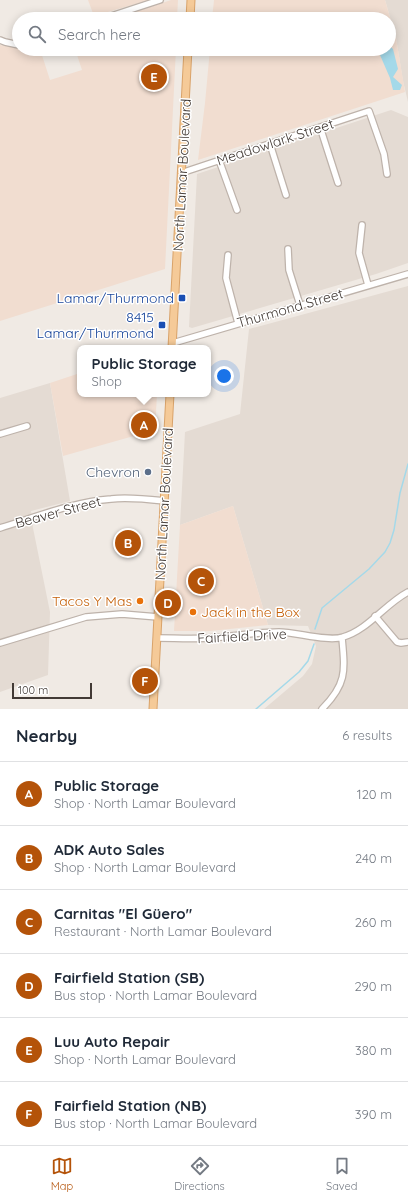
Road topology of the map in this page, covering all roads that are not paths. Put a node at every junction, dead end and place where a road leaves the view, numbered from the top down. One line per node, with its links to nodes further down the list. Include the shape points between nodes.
1 (160, 0): 3 (street)
2 (191, 0): 4 (main road)
3 (123, 12)
4 (190, 12)
5 (0, 40): 6 (street)
6 (12, 44)
7 (188, 56): 11 (main road, North Lamar Boulevard)
8 (320, 127): 9 (street, Meadowlark Street); 12 (street, Meadowlark Street, via 369,110 384,154); 13 (street)
9 (270, 144): 10 (street, Meadowlark Street); 14 (street)
10 (219, 160): 11 (street, Meadowlark Street); 15 (street)
11 (181, 173): 23 (main road, North Lamar Boulevard)
12 (387, 174)
13 (338, 183)
14 (286, 195)
15 (237, 210)
16 (362, 224): 20 (street, via 359,253)
17 (288, 249): 21 (street, via 289,270)
18 (228, 254): 22 (street, via 226,278)
19 (408, 274): 20 (street, Thurmond Street)
20 (368, 285): 21 (street, Thurmond Street)
21 (300, 305): 22 (street, Thurmond Street)
22 (238, 323): 23 (street, Thurmond Street)
23 (172, 345)
24 (170, 397): 27 (main road, North Lamar Boulevard)
25 (26, 426): 26 (street)
26 (0, 434)
27 (164, 501): 28 (street, Beaver Street, via 125,498 95,501); 31 (main road, North Lamar Boulevard)
28 (0, 528)
29 (408, 592): 30 (street)
30 (375, 616): 33 (street); 34 (street, via 397,642)
31 (158, 617): 32 (main road, North Lamar Boulevard); 35 (street, via 122,614 86,617)
32 (157, 638): 33 (street, Fairfield Drive, via 205,639 265,632); 36 (main road, North Lamar Boulevard)
33 (342, 638): 37 (street, via 344,669 341,682 334,696)
34 (408, 642)
35 (0, 644)
36 (153, 709)
37 (322, 709)

